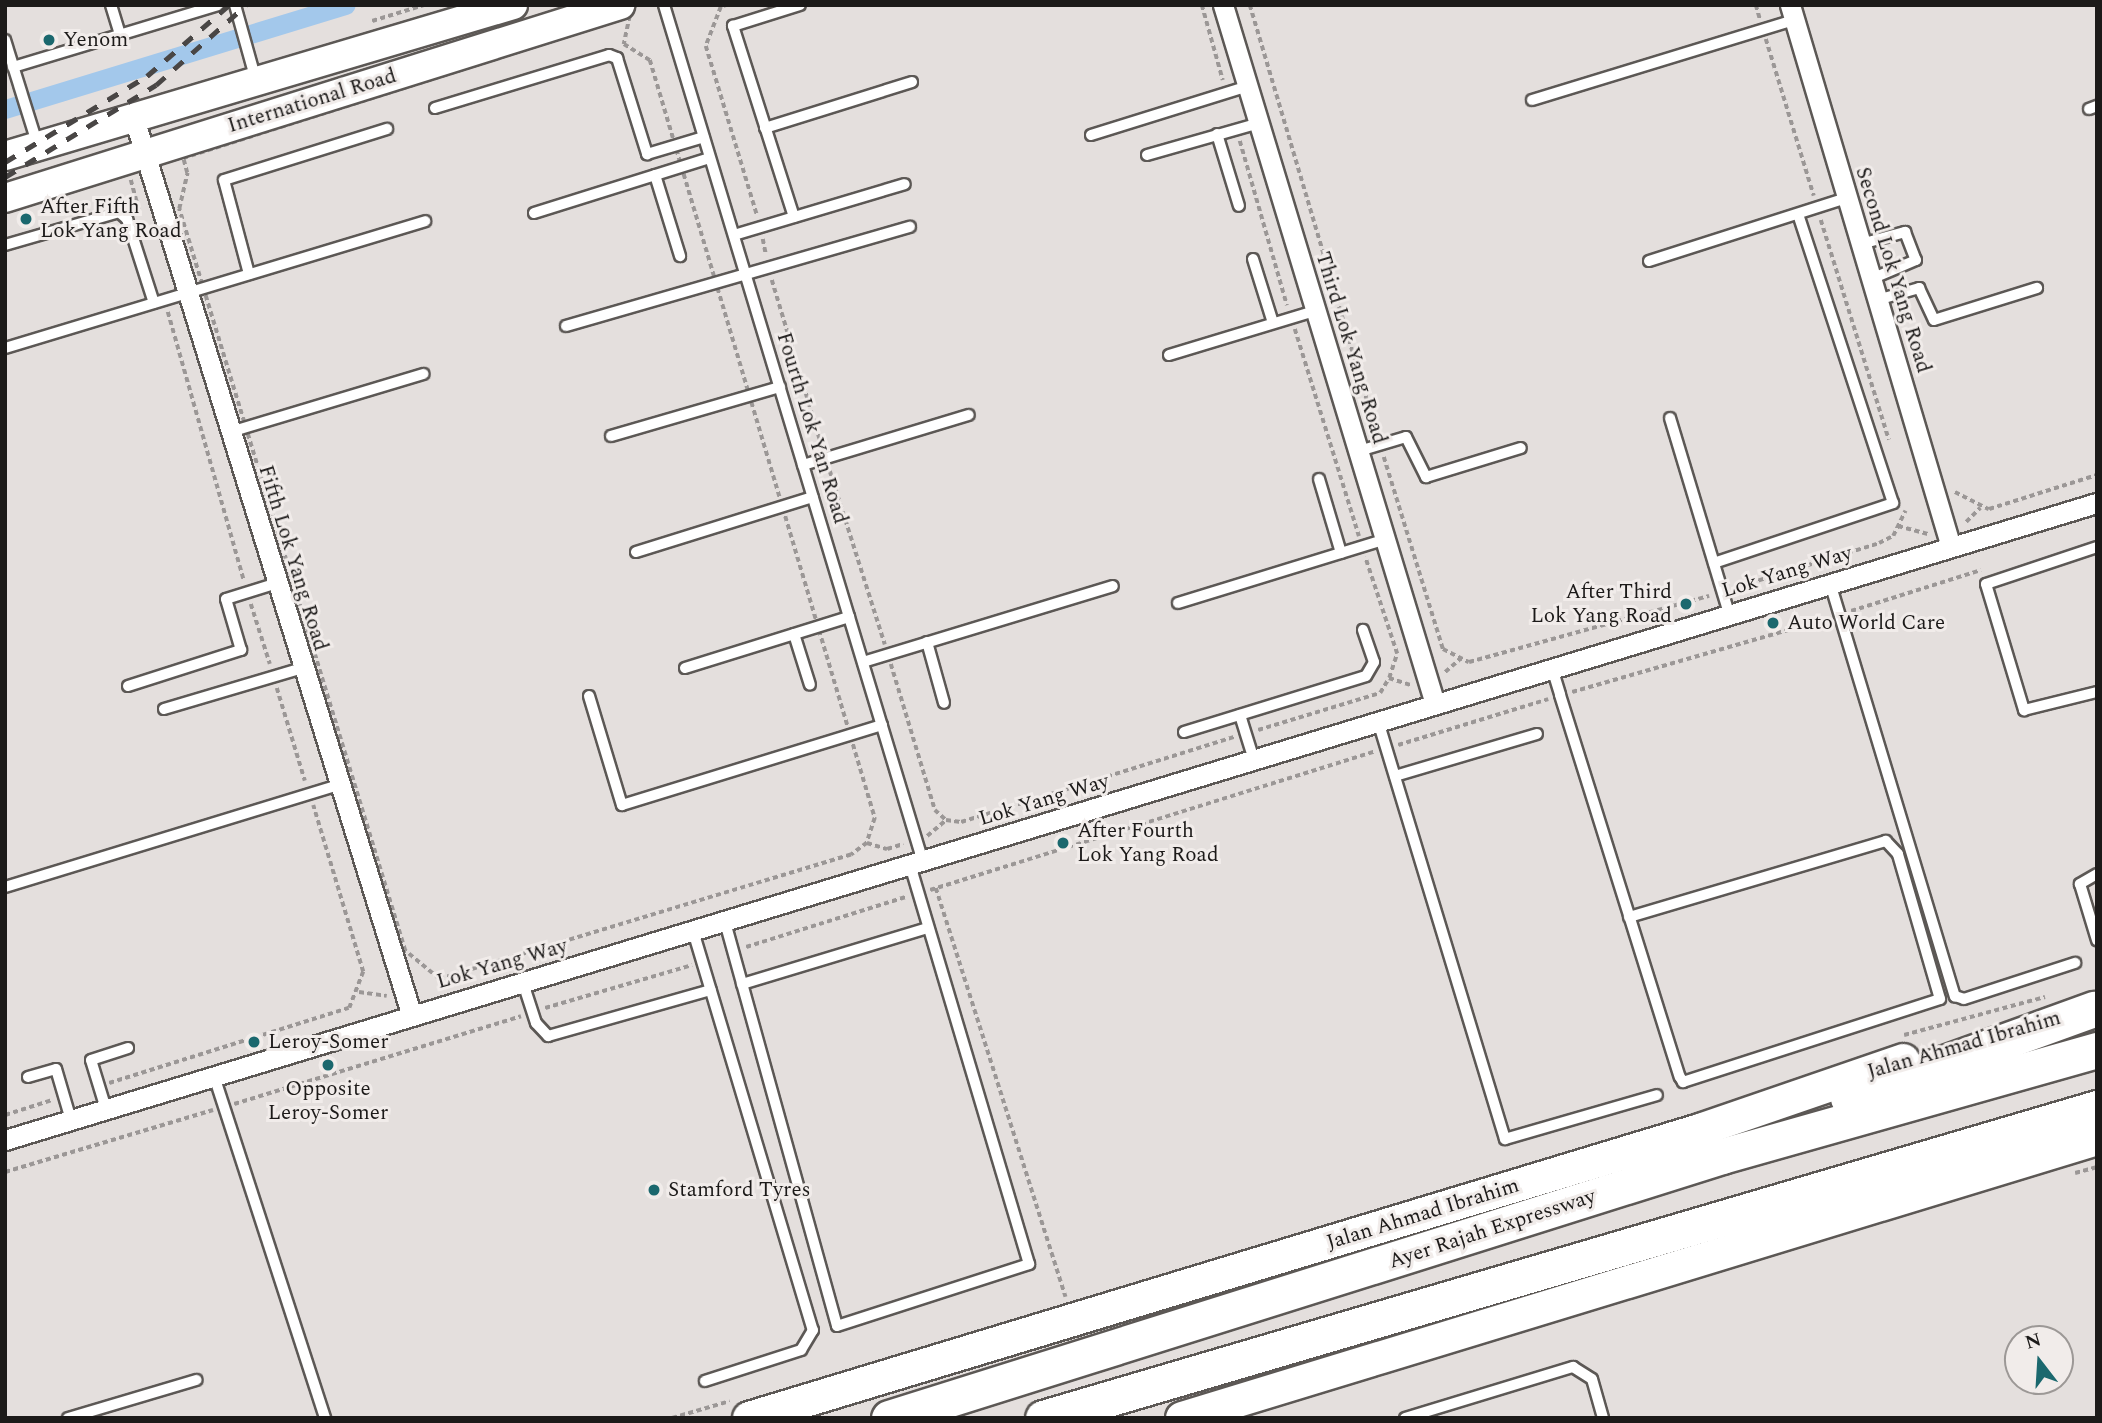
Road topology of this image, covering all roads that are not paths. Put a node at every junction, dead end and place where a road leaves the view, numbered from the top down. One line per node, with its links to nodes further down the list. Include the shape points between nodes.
1 (111, 5): 10 (lane)
2 (218, 5): 10 (lane)
3 (235, 5): 13 (lane)
4 (513, 5): 13 (main road, International Road)
5 (664, 5): 25 (lane, Fourth Lok Yan Road)
6 (800, 5): 20 (lane, via 733,26)
7 (1223, 5): 15 (street, Third Lok Yang Road)
8 (625, 11): 26 (main road, International Road)
9 (1792, 13): 16 (lane, via 1763,30); 33 (street, Second Lok Yang Road)
10 (120, 35): 12 (lane)
11 (5, 40): 12 (lane)
12 (14, 67): 22 (lane)
13 (253, 69): 18 (main road, International Road)
14 (912, 82): 20 (lane)
15 (1248, 86): 19 (street, Third Lok Yang Road); 24 (lane)
16 (1532, 100)
17 (435, 108): 25 (lane, via 613,55 647,154)
18 (133, 116): 22 (main road, International Road); 26 (street, Fifth Lok Yang Road)
19 (1259, 123): 23 (lane); 53 (street, Third Lok Yang Road)
20 (765, 128): 37 (lane)
21 (387, 129): 46 (lane, via 224,180)
22 (34, 134): 28 (main road, International Road)
23 (1217, 134): 27 (lane); 34 (lane)
24 (1091, 135)
25 (704, 137): 29 (lane, Fourth Lok Yan Road)
26 (145, 152): 32 (main road, International Road); 50 (street, Fifth Lok Yang Road)
27 (1147, 155)
28 (5, 156)
29 (710, 158): 30 (lane); 40 (lane, Fourth Lok Yan Road)
30 (655, 175): 35 (lane); 43 (lane)
31 (905, 184): 37 (lane)
32 (5, 198)
33 (1847, 198): 36 (lane); 41 (street, Second Lok Yang Road)
34 (1239, 206)
35 (534, 213)
36 (1798, 214): 45 (lane); 75 (lane, via 1893,503)
37 (794, 218): 40 (lane)
38 (425, 221): 46 (lane)
39 (910, 227): 47 (lane)
40 (734, 236): 47 (lane, Fourth Lok Yan Road)
41 (1861, 244): 48 (street, Second Lok Yang Road); 48 (lane, via 1905,232 1916,260)
42 (5, 245): 52 (lane, via 119,212 128,219)
43 (680, 256)
44 (1253, 259): 54 (lane)
45 (1649, 261)
46 (250, 274): 50 (lane)
47 (746, 274): 55 (lane); 59 (lane, Fourth Lok Yan Road)
48 (1871, 279): 51 (street, Second Lok Yang Road)
49 (2037, 288): 51 (lane, via 1934,320 1919,288)
50 (188, 292): 52 (lane); 62 (street, Fifth Lok Yang Road)
51 (1877, 300): 71 (street, Second Lok Yang Road)
52 (154, 303): 56 (lane)
53 (1315, 311): 54 (lane); 65 (street, Third Lok Yang Road)
54 (1273, 323): 57 (lane)
55 (566, 326)
56 (5, 348)
57 (1169, 355)
58 (423, 374): 62 (lane)
59 (779, 387): 63 (lane); 66 (lane, Fourth Lok Yan Road)
60 (969, 415): 66 (lane)
61 (1670, 418): 75 (lane)
62 (230, 432): 76 (street, Fifth Lok Yang Road)
63 (611, 436)
64 (1521, 448): 65 (lane, via 1426,477 1409,438)
65 (1359, 451): 70 (street, Third Lok Yang Road)
66 (803, 465): 68 (lane, Fourth Lok Yan Road)
67 (1319, 479): 74 (lane)
68 (813, 498): 73 (lane); 81 (lane, Fourth Lok Yan Road)
69 (2097, 503): 71 (street, Lok Yang Way)
70 (1386, 540): 74 (lane); 94 (street, Third Lok Yang Road)
71 (1951, 547): 77 (street, Lok Yang Way)
72 (2097, 547): 91 (lane, via 1986,584 2024,710)
73 (636, 552)
74 (1341, 553): 79 (lane)
75 (1714, 563): 80 (lane)
76 (277, 583): 86 (street, Fifth Lok Yang Road); 89 (lane, via 226,599 241,649)
77 (1830, 583): 80 (street, Lok Yang Way); 112 (lane, via 1955,996 1964,999)
78 (1113, 586): 84 (lane)
79 (1178, 603)
80 (1729, 614): 88 (street, Lok Yang Way)
81 (849, 617): 83 (lane); 85 (lane, Fourth Lok Yan Road)
82 (1363, 630): 96 (lane, via 1374,662 1366,676)
83 (794, 634): 87 (lane); 90 (lane)
84 (927, 642): 85 (lane); 93 (lane)
85 (863, 662): 98 (lane, Fourth Lok Yan Road)
86 (302, 668): 95 (lane); 103 (street, Fifth Lok Yang Road)
87 (685, 668)
88 (1552, 668): 94 (street, Lok Yang Way); 107 (lane)
89 (128, 685)
90 (810, 685)
91 (2097, 692)
92 (589, 696): 98 (lane, via 622,805)
93 (944, 703)
94 (1435, 704): 97 (street, Lok Yang Way)
95 (164, 709)
96 (1240, 715): 99 (lane); 101 (lane)
97 (1378, 722): 101 (street, Lok Yang Way); 102 (lane)
98 (882, 725): 104 (lane, Fourth Lok Yan Road)
99 (1184, 732)
100 (1537, 733): 102 (lane)
101 (1254, 760): 104 (street, Lok Yang Way)
102 (1395, 776): 122 (lane, via 1505,1139)
103 (338, 785): 106 (lane); 117 (street, Fifth Lok Yang Road)
104 (917, 863): 108 (street, Lok Yang Way); 109 (lane, Fourth Lok Yan Road, via 918,893)
105 (2097, 874): 111 (lane, via 2080,881)
106 (5, 887)
107 (1629, 917): 107 (lane, via 1886,841 1898,854 1940,999 1686,1083)
108 (725, 922): 110 (street, Lok Yang Way); 114 (lane)
109 (928, 928): 114 (lane); 114 (lane, Fourth Lok Yan Road, via 1029,1264 837,1326)
110 (694, 931): 113 (street, Lok Yang Way); 115 (lane)
111 (2096, 933)
112 (2075, 962)
113 (523, 983): 115 (lane, via 532,1013 548,1036); 117 (street, Lok Yang Way)
114 (742, 984)
115 (711, 990): 130 (lane, via 813,1330 801,1350)
116 (2095, 1008): 128 (highway, via 1775,1124 1742,1138); 133 (main road, Jalan Ahmad Ibrahim, via 1939,1048 1700,1130)
117 (411, 1013): 120 (street, Lok Yang Way)
118 (128, 1048): 124 (lane, via 91,1060)
119 (2097, 1050): 128 (highway, Ayer Rajah Expressway)
120 (214, 1076): 124 (street, Lok Yang Way); 132 (lane)
121 (27, 1077): 125 (lane, via 56,1069)
122 (1657, 1095)
123 (2097, 1108): 135 (highway)
124 (106, 1109): 125 (street, Lok Yang Way)
125 (71, 1120): 127 (street, Lok Yang Way)
126 (2097, 1139): 136 (main road)
127 (5, 1140)
128 (1722, 1156): 134 (highway, Ayer Rajah Expressway)
129 (196, 1380): 131 (lane)
130 (705, 1381)
131 (68, 1418)
132 (325, 1418)
133 (749, 1418)
134 (889, 1418)
135 (1043, 1418)
136 (1182, 1418)
137 (1405, 1418): 138 (lane, via 1573,1367 1592,1380)
138 (1603, 1418)

